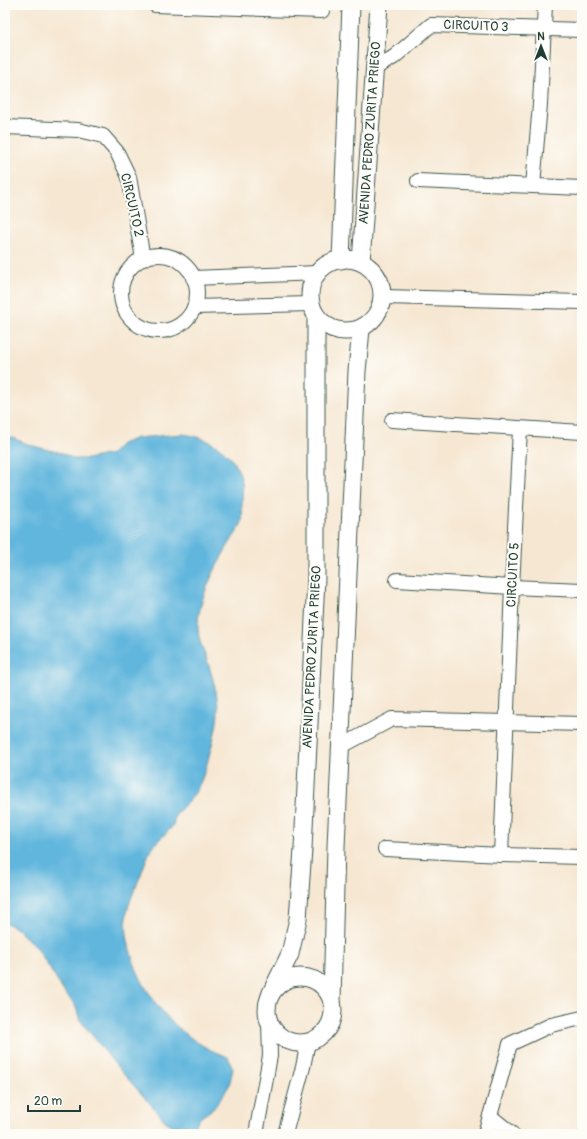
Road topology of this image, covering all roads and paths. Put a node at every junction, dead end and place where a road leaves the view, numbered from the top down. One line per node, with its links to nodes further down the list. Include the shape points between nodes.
1 (155, 5): 5 (street)
2 (351, 5): 14 (street, AVENIDA PEDRO ZURITA PRIEGO)
3 (378, 5): 8 (street, AVENIDA PEDRO ZURITA PRIEGO)
4 (545, 5): 6 (street)
5 (322, 11)
6 (544, 29): 7 (street, CIRCUITO 3); 8 (street, CIRCUITO 3, via 431,25 394,57); 11 (street)
7 (582, 30)
8 (375, 68): 15 (street, AVENIDA PEDRO ZURITA PRIEGO)
9 (5, 127): 13 (street, CIRCUITO 2, via 78,130 103,136 117,152 129,177)
10 (418, 181): 11 (street)
11 (533, 186): 12 (street)
12 (582, 188)
13 (143, 259): 17 (street, via 157,255 170,257 183,263); 20 (street, via 132,267 124,279 121,292 123,306 130,318 141,327 155,331 169,330 181,324)
14 (341, 260): 15 (street); 16 (street, via 324,266)
15 (361, 262): 18 (street, via 368,266 379,280)
16 (318, 273): 17 (street); 21 (street, AVENIDA PEDRO ZURITA PRIEGO, via 310,290)
17 (194, 278): 20 (street, via 197,287)
18 (383, 298): 19 (street); 22 (street, via 377,315 371,323)
19 (582, 302)
20 (194, 307): 21 (street)
21 (314, 310): 22 (street, via 325,325 334,330 347,332); 35 (street, AVENIDA PEDRO ZURITA PRIEGO, via 316,578 303,848 298,919 290,954)
22 (360, 329): 31 (street)
23 (392, 420): 24 (street)
24 (520, 429): 25 (street); 27 (street, CIRCUITO 5)
25 (582, 432)
26 (397, 580): 27 (street)
27 (512, 588): 28 (street); 29 (street, CIRCUITO 5)
28 (582, 590)
29 (506, 722): 30 (street); 31 (street, via 392,719); 33 (street, CIRCUITO 5)
30 (582, 724)
31 (340, 747): 36 (street)
32 (385, 849): 33 (street)
33 (501, 856): 34 (street)
34 (582, 857)
35 (271, 993): 36 (street, via 282,982 298,977 309,978 327,991); 38 (street, AVENIDA PEDRO ZURITA PRIEGO, via 266,1009)
36 (332, 1001): 39 (street, via 330,1025 323,1033)
37 (582, 1018): 40 (street, via 550,1025 510,1044)
38 (269, 1022): 39 (street, via 280,1037 301,1043); 41 (street, AVENIDA PEDRO ZURITA PRIEGO, via 270,1056)
39 (308, 1042): 42 (street)
40 (490, 1116): 43 (street); 44 (street)
41 (256, 1134)
42 (285, 1134)
43 (484, 1134)
44 (512, 1134)

